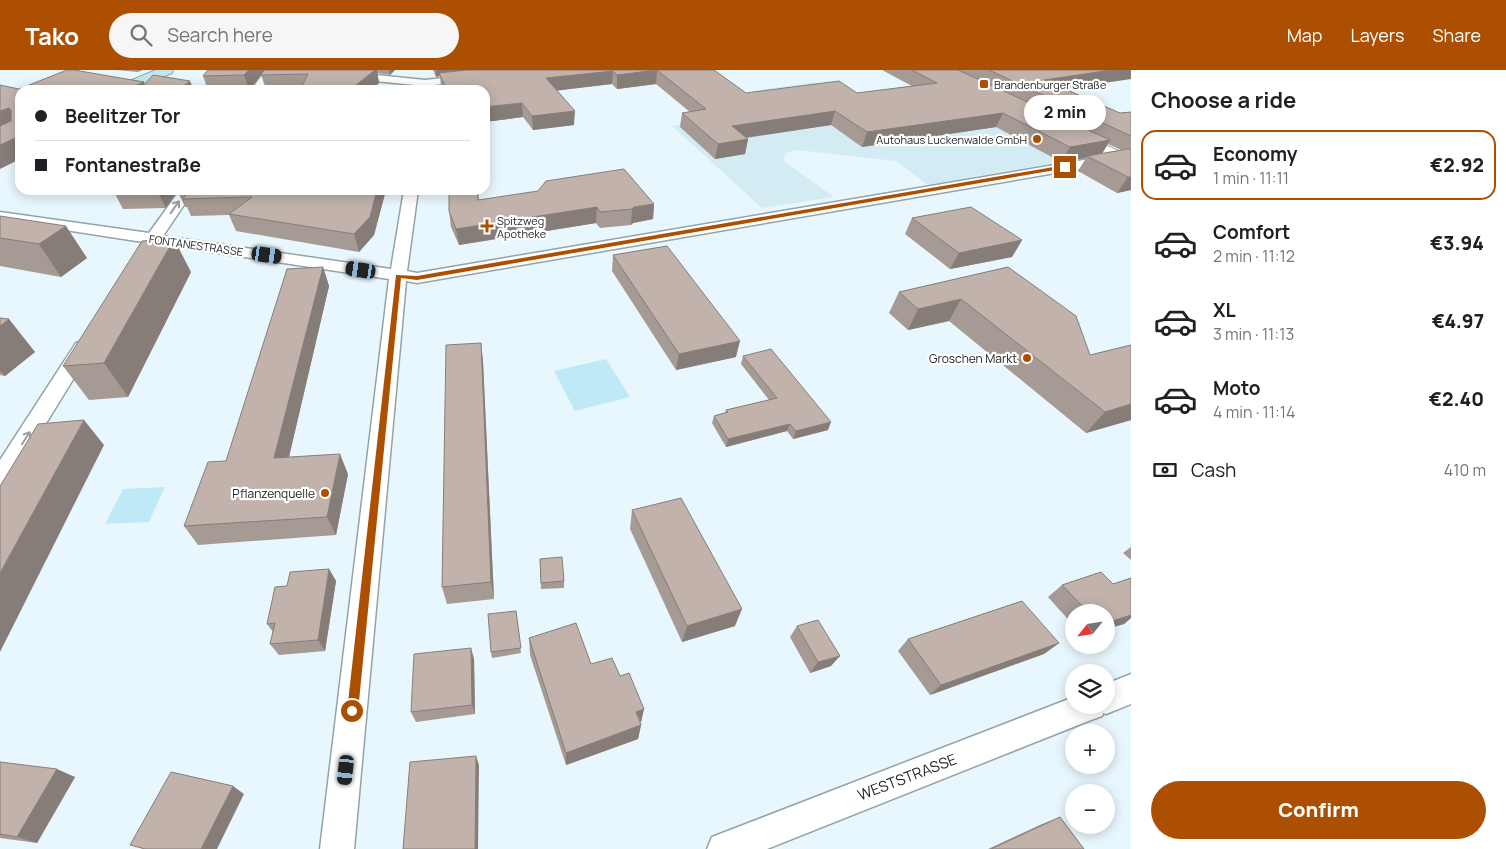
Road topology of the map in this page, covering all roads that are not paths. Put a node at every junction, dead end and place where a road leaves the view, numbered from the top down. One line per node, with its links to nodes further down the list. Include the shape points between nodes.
1 (167, 70): 6 (main road)
2 (271, 70): 7 (street)
3 (295, 70): 8 (street)
4 (427, 70): 9 (street)
5 (484, 77): 10 (street)
6 (132, 85)
7 (260, 85)
8 (409, 85)
9 (424, 85)
10 (436, 85)
11 (1061, 129): 12 (street)
12 (1127, 159): 18 (street, FONTANESTRASSE, via 417,278)
13 (184, 195): 16 (street, one-way to 13)
14 (410, 195): 18 (street)
15 (0, 216): 16 (street, FONTANESTRASSE)
16 (153, 239): 17 (street); 18 (street, FONTANESTRASSE)
17 (139, 260)
18 (398, 276): 24 (street)
19 (90, 334): 20 (street, one-way to 19)
20 (0, 479)
21 (1131, 689): 22 (street)
22 (1115, 695)
23 (1068, 714): 25 (street, WESTSTRASSE)
24 (337, 849)
25 (724, 849)

